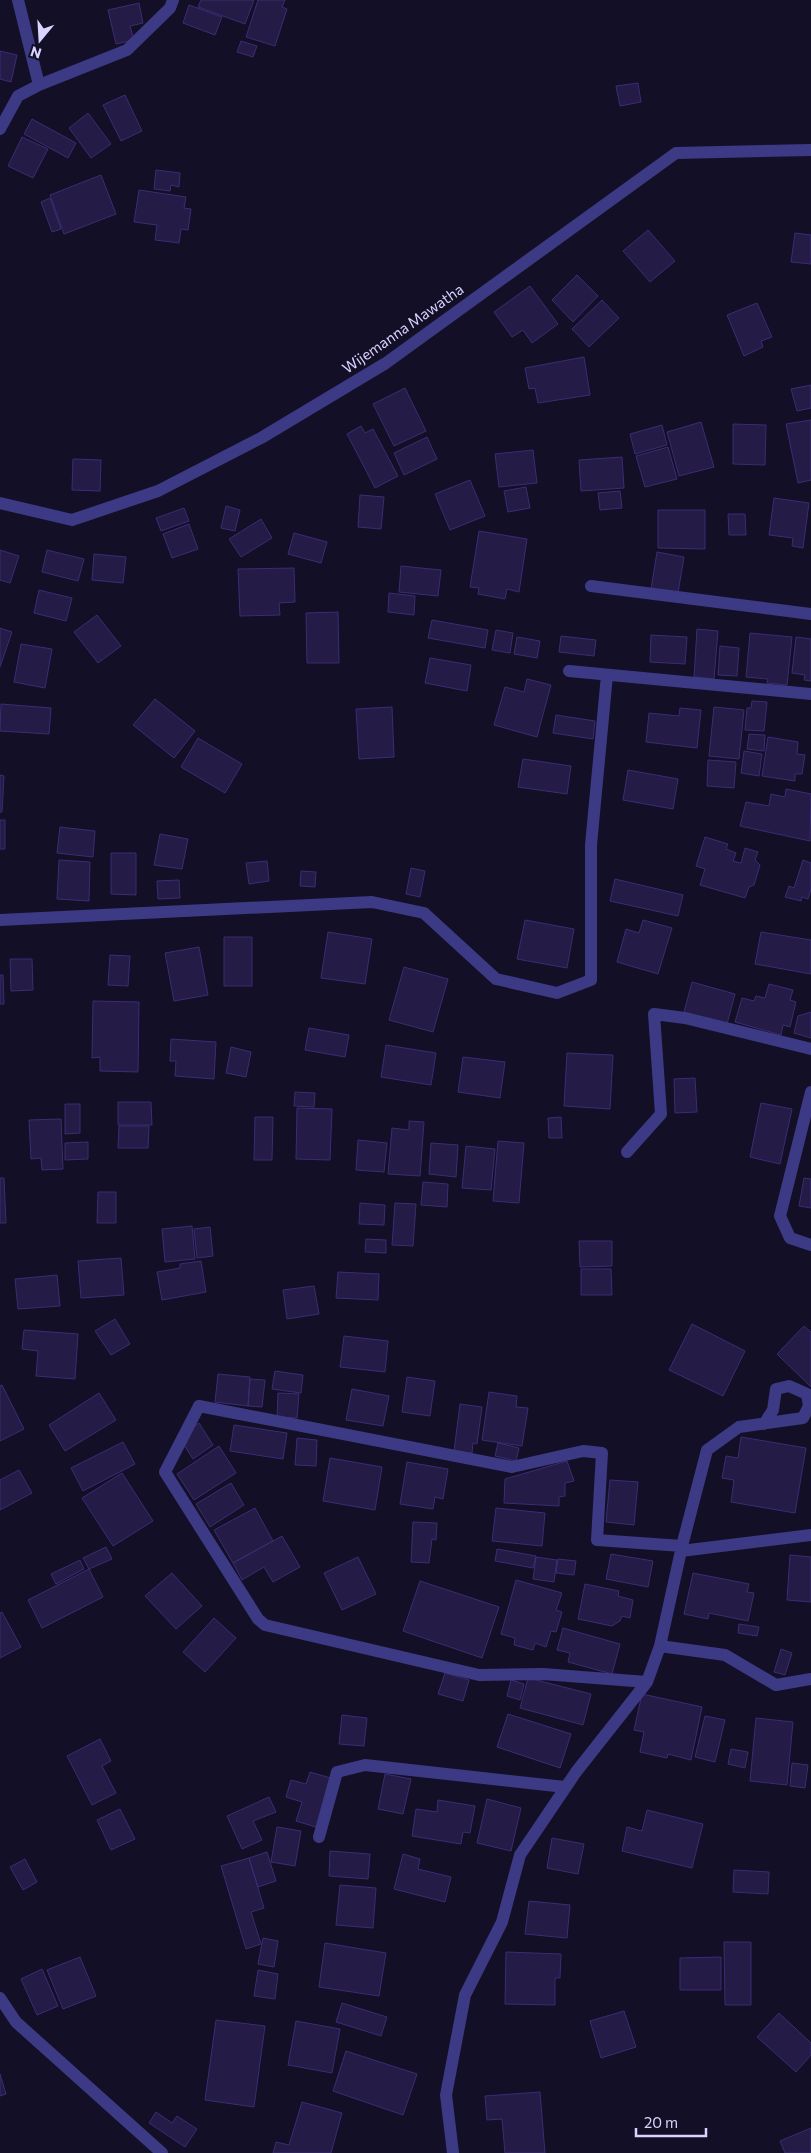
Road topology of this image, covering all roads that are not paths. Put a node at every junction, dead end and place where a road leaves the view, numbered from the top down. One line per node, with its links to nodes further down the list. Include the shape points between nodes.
1 (18, 0): 3 (street)
2 (172, 0): 3 (street, via 170,8 126,50)
3 (39, 85): 4 (street, via 18,96)
4 (0, 128)
5 (811, 150): 6 (street, Wijemanna Mawatha, via 676,153 386,364 261,438 158,491 72,520)
6 (0, 503)
7 (591, 586): 8 (street)
8 (811, 614)
9 (569, 671): 10 (street)
10 (607, 675): 11 (street); 12 (street, via 591,845 592,980 557,993 496,979 424,913 372,902)
11 (811, 694)
12 (0, 920)
13 (811, 1049): 15 (street, via 685,1018 654,1014 660,1114)
14 (811, 1092): 16 (street, via 780,1216 790,1238)
15 (627, 1152)
16 (811, 1245)
17 (764, 1424): 19 (street, via 739,1427 707,1450)
18 (811, 1534): 19 (street)
19 (682, 1548): 20 (street); 22 (street, via 597,1540 602,1453 583,1450 512,1467 199,1406 164,1472 258,1619 265,1625 479,1675 543,1674)
20 (660, 1646): 21 (street, via 726,1655 776,1685); 22 (street)
21 (811, 1679)
22 (647, 1682): 23 (street)
23 (565, 1787): 24 (street, via 365,1765 337,1772); 27 (street, via 520,1855 502,1922 465,1995 446,2095)
24 (319, 1837)
25 (0, 1998): 26 (street, via 16,2022)
26 (162, 2153)
27 (453, 2153)

